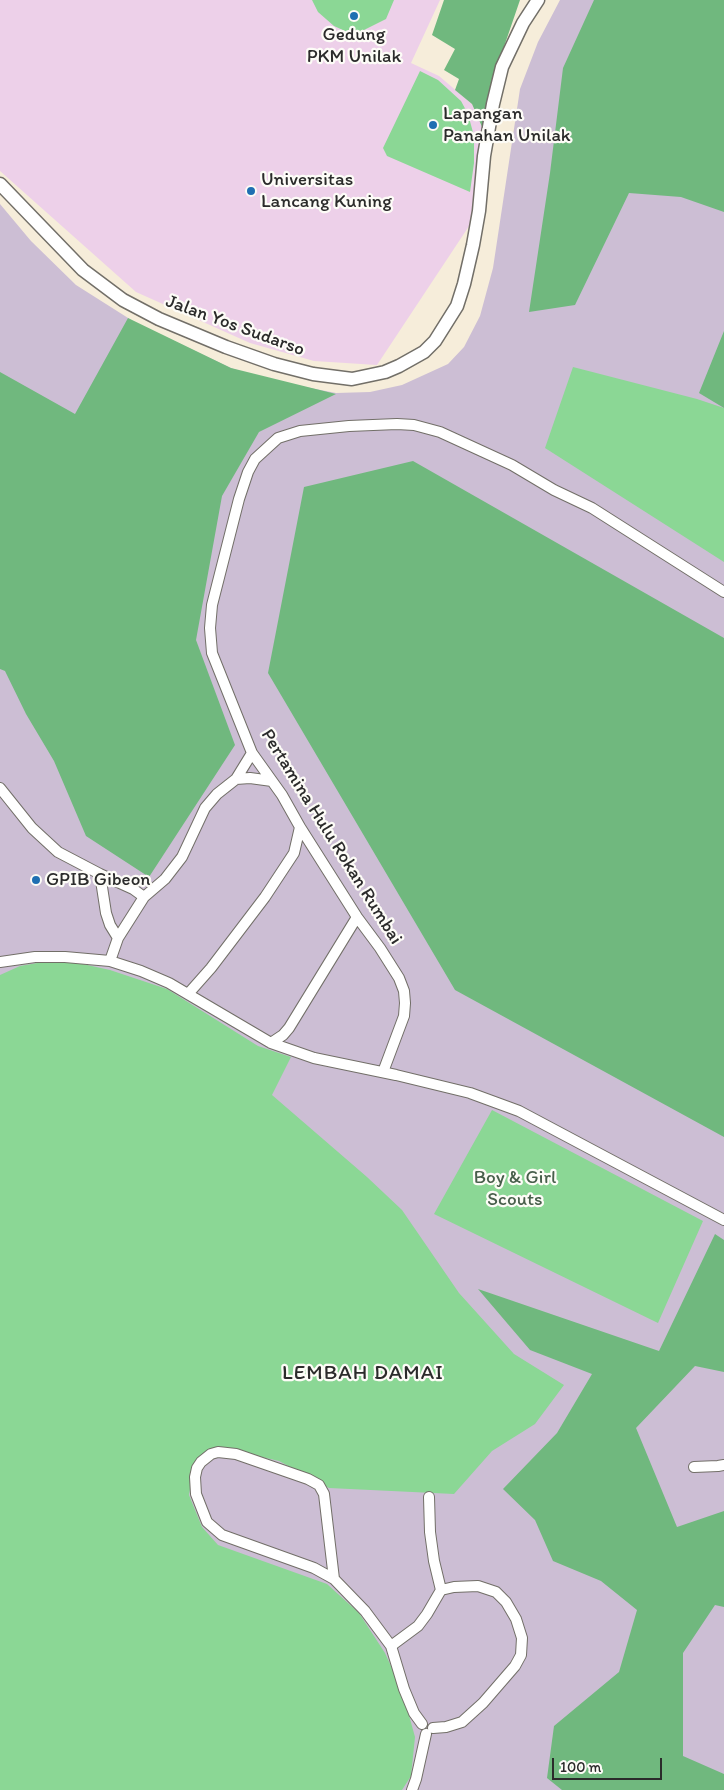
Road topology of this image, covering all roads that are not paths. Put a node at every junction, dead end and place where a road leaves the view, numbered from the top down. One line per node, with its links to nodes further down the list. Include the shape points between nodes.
1 (538, 0): 2 (main road, Jalan Yos Sudarso, via 502,67 484,156 473,245 457,306 435,341 424,352 385,372 352,379 313,374 258,359 159,319 123,300 83,270)
2 (0, 184)
3 (724, 592): 4 (street, Pertamina Hulu Rokan Rumbai, via 592,508 512,465 440,432 397,424 300,431 278,438 255,459 248,472 212,605 210,628 212,652)
4 (252, 753): 5 (street); 6 (street, Pertamina Hulu Rokan Rumbai)
5 (236, 779): 6 (street); 12 (street, via 205,808 182,857 165,879)
6 (272, 781): 8 (street, Pertamina Hulu Rokan Rumbai)
7 (0, 788): 11 (street, via 32,828 58,852)
8 (300, 827): 9 (street, Pertamina Hulu Rokan Rumbai); 10 (street)
9 (315, 850): 10 (street); 13 (street, Pertamina Hulu Rokan Rumbai)
10 (294, 853): 17 (street, via 244,925)
11 (100, 874): 12 (street); 14 (street, via 106,913)
12 (144, 897): 14 (street)
13 (357, 918): 18 (street, via 289,1028); 19 (street, Pertamina Hulu Rokan Rumbai, via 393,967 404,991 404,1016)
14 (118, 938): 15 (street)
15 (110, 961): 16 (street, via 65,957); 17 (street, via 142,971)
16 (0, 962)
17 (188, 994): 18 (street)
18 (271, 1043): 19 (street, via 314,1058)
19 (383, 1072): 20 (street, via 470,1093 519,1111)
20 (724, 1220)
21 (724, 1465): 22 (street)
22 (694, 1467)
23 (429, 1497): 25 (street, via 430,1532)
24 (334, 1578): 24 (street, via 222,1535 214,1529 207,1522 196,1494 195,1477 201,1462 218,1452 236,1454 319,1485 324,1494); 26 (street, via 365,1610)
25 (441, 1590): 26 (street, via 418,1626); 27 (street, via 454,1586 478,1586 496,1592 516,1619 522,1646 515,1666 462,1722)
26 (391, 1646): 27 (street, via 414,1713)
27 (427, 1729): 28 (street)
28 (412, 1790)

